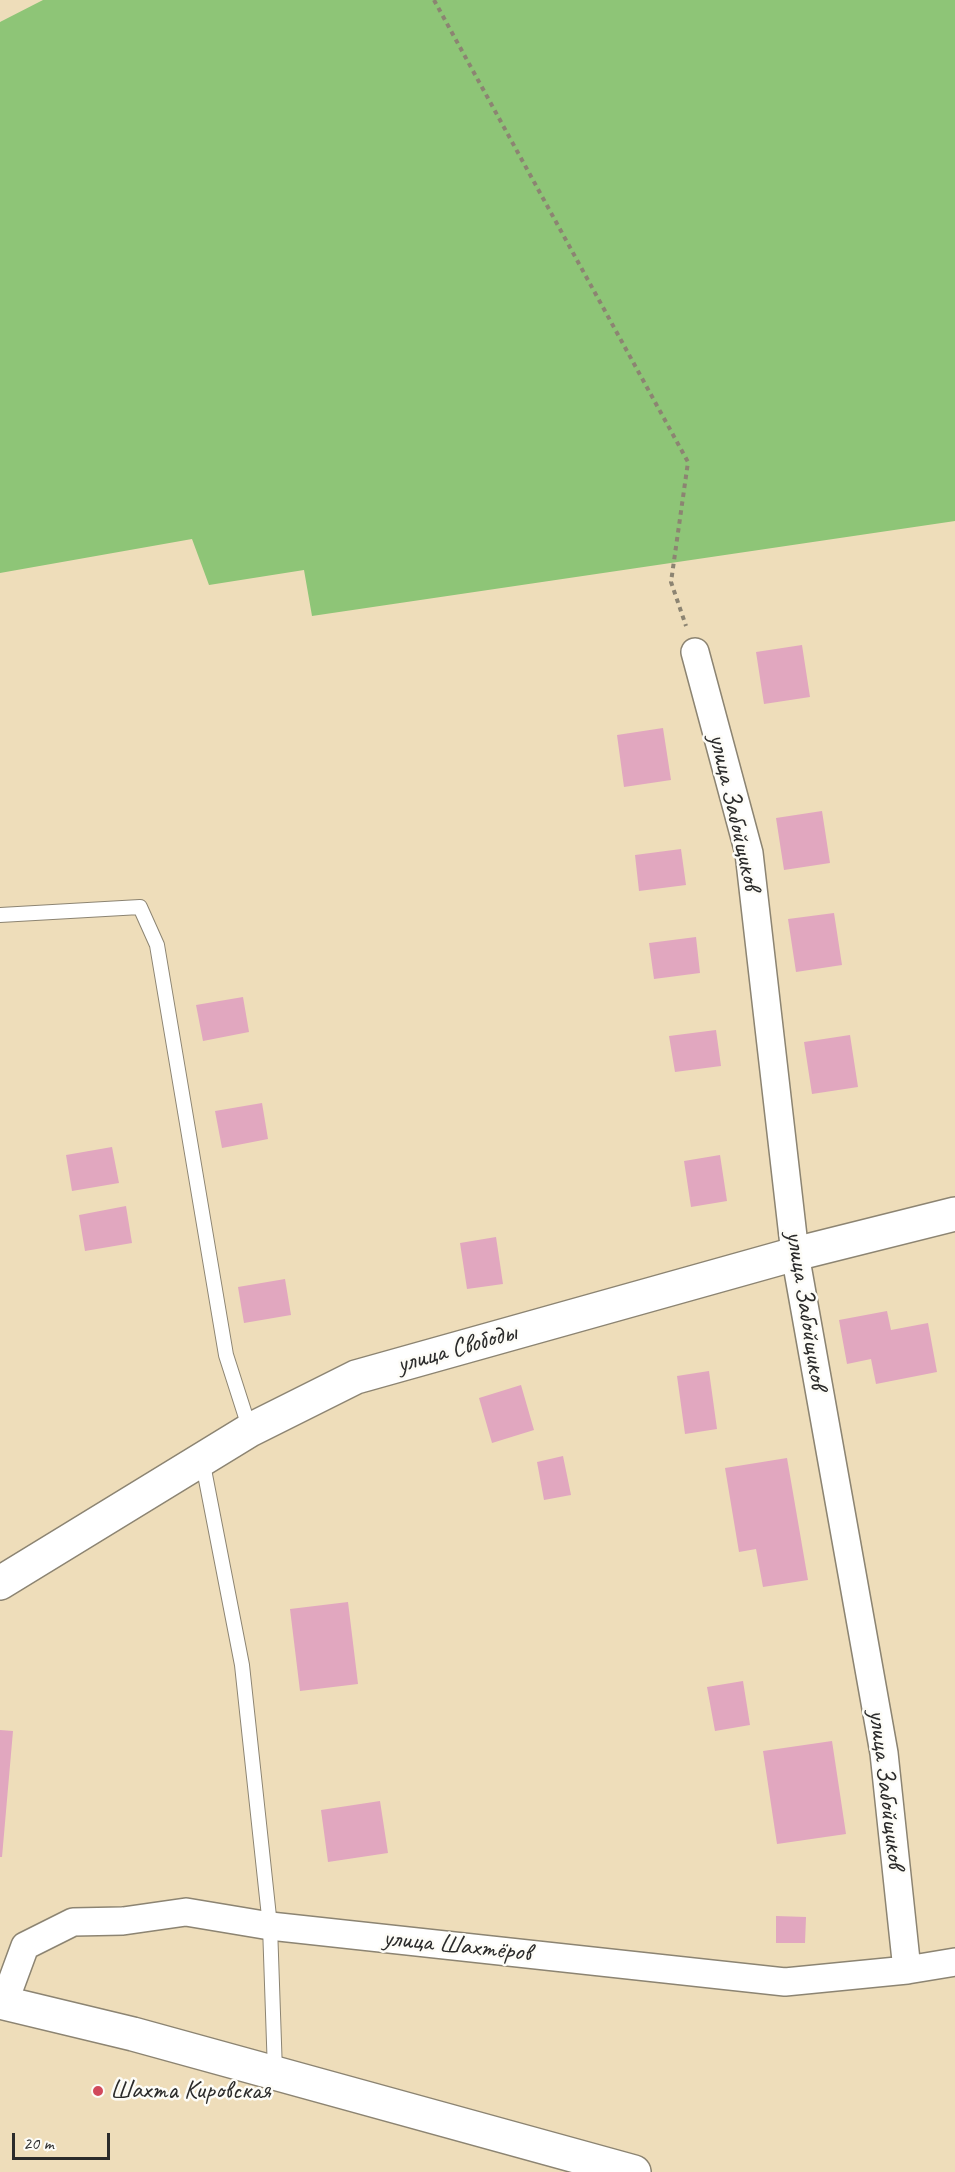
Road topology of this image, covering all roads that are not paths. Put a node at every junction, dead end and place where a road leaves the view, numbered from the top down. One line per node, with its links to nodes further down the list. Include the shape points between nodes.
1 (695, 652): 4 (street, улица Забойщиков, via 749,853)
2 (0, 915): 5 (lane, via 140,907 157,945 226,1355)
3 (955, 1214): 4 (main road, улица Свободы)
4 (795, 1254): 5 (main road, улица Свободы, via 357,1377); 10 (street, улица Забойщиков, via 884,1753)
5 (250, 1430): 6 (main road, улица Свободы)
6 (202, 1459): 7 (main road, улица Свободы); 8 (lane, via 242,1665)
7 (0, 1583)
8 (270, 1926): 10 (street, улица Шахтёров, via 785,1982); 11 (street, улица Шахтёров, via 186,1912 123,1921 73,1922 25,1946); 12 (lane)
9 (955, 1962): 10 (street, улица Шахтёров)
10 (908, 1970)
11 (2, 2002): 12 (main road)
12 (275, 2072): 13 (main road)
13 (634, 2172)

